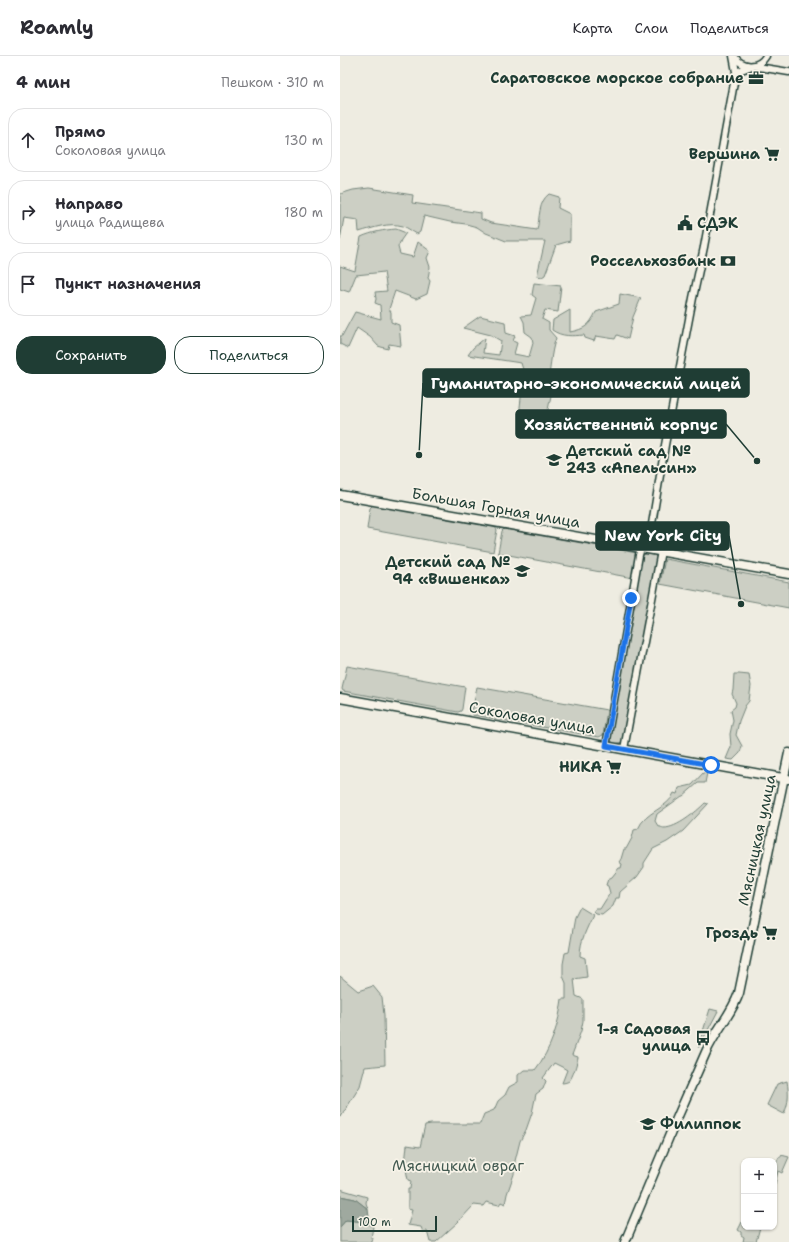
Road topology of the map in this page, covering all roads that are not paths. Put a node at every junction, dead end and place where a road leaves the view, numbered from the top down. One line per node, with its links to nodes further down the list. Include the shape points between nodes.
1 (733, 56): 3 (street, via 741,64); 4 (street)
2 (768, 57): 3 (street)
3 (752, 66): 4 (street); 5 (street)
4 (736, 72): 7 (street)
5 (789, 72)
6 (340, 495): 8 (main road, Большая Горная улица)
7 (652, 524): 8 (street); 9 (street, via 654,538)
8 (641, 548): 9 (main road, Большая Горная улица); 12 (street)
9 (661, 551): 10 (main road, Большая Горная улица); 13 (street)
10 (789, 574)
11 (340, 698): 12 (main road, Соколовая улица)
12 (606, 746): 13 (main road, Соколовая улица)
13 (624, 749): 15 (main road, Соколовая улица)
14 (789, 753): 15 (main road, Мясницкая улица)
15 (786, 779): 16 (main road, Мясницкая улица, via 739,992 711,1041)
16 (625, 1242)

